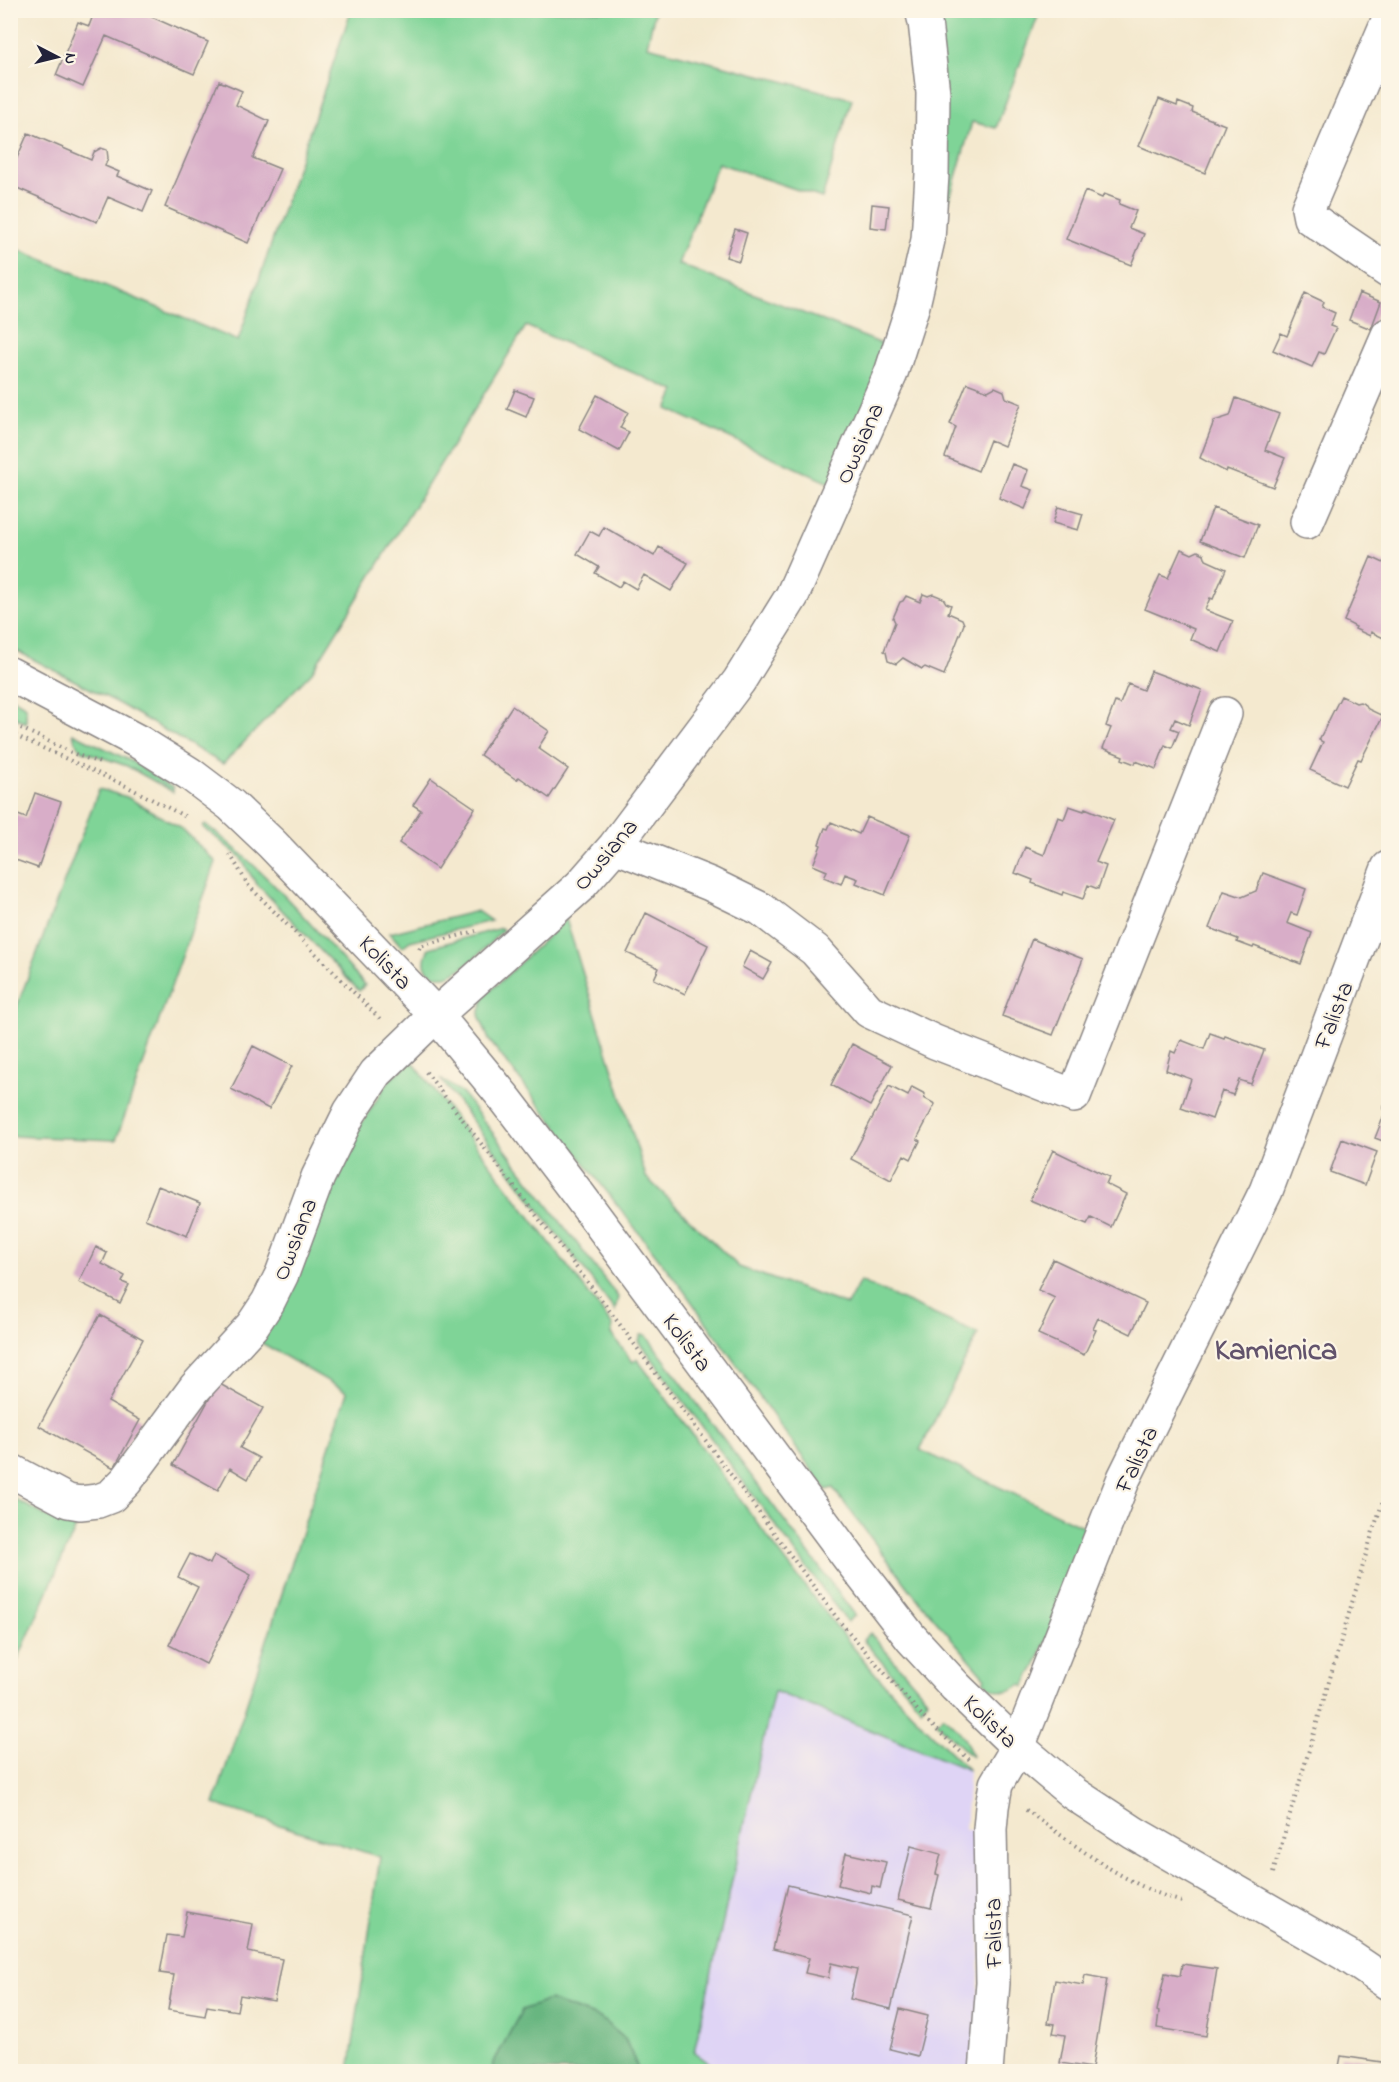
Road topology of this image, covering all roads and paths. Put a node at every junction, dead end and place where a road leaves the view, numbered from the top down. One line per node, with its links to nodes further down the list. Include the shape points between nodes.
1 (922, 10): 8 (street, Owsiana, via 933,93 928,240 891,373 792,596 739,681)
2 (1389, 21): 3 (street, via 1308,208 1310,218)
3 (1389, 271)
4 (1389, 334): 5 (street)
5 (1307, 522)
6 (10, 674): 11 (street, Kolista, via 139,742 231,805)
7 (1225, 714): 8 (street, via 1074,1096 935,1042 869,1011 815,950 761,909)
8 (615, 846): 10 (street, Owsiana, via 580,886)
9 (1389, 868): 16 (street, Falista, via 1266,1191 1124,1478)
10 (526, 934): 11 (path, via 507,922 420,946 416,961); 13 (street, Owsiana)
11 (400, 977): 12 (path); 13 (street, Kolista)
12 (370, 1008)
13 (436, 1015): 14 (street, Owsiana, via 376,1072 350,1112 318,1177 268,1302 252,1326 195,1388 126,1481 111,1496 80,1503 68,1501); 16 (street, Kolista, via 578,1194 911,1638)
14 (10, 1470)
15 (1389, 1486): 17 (path)
16 (1018, 1747): 17 (street, Kolista, via 1073,1793 1134,1833); 19 (street, Falista, via 996,1784 992,1807 993,1983)
17 (1264, 1906): 18 (street, Kolista)
18 (1389, 1983)
19 (986, 2072)

